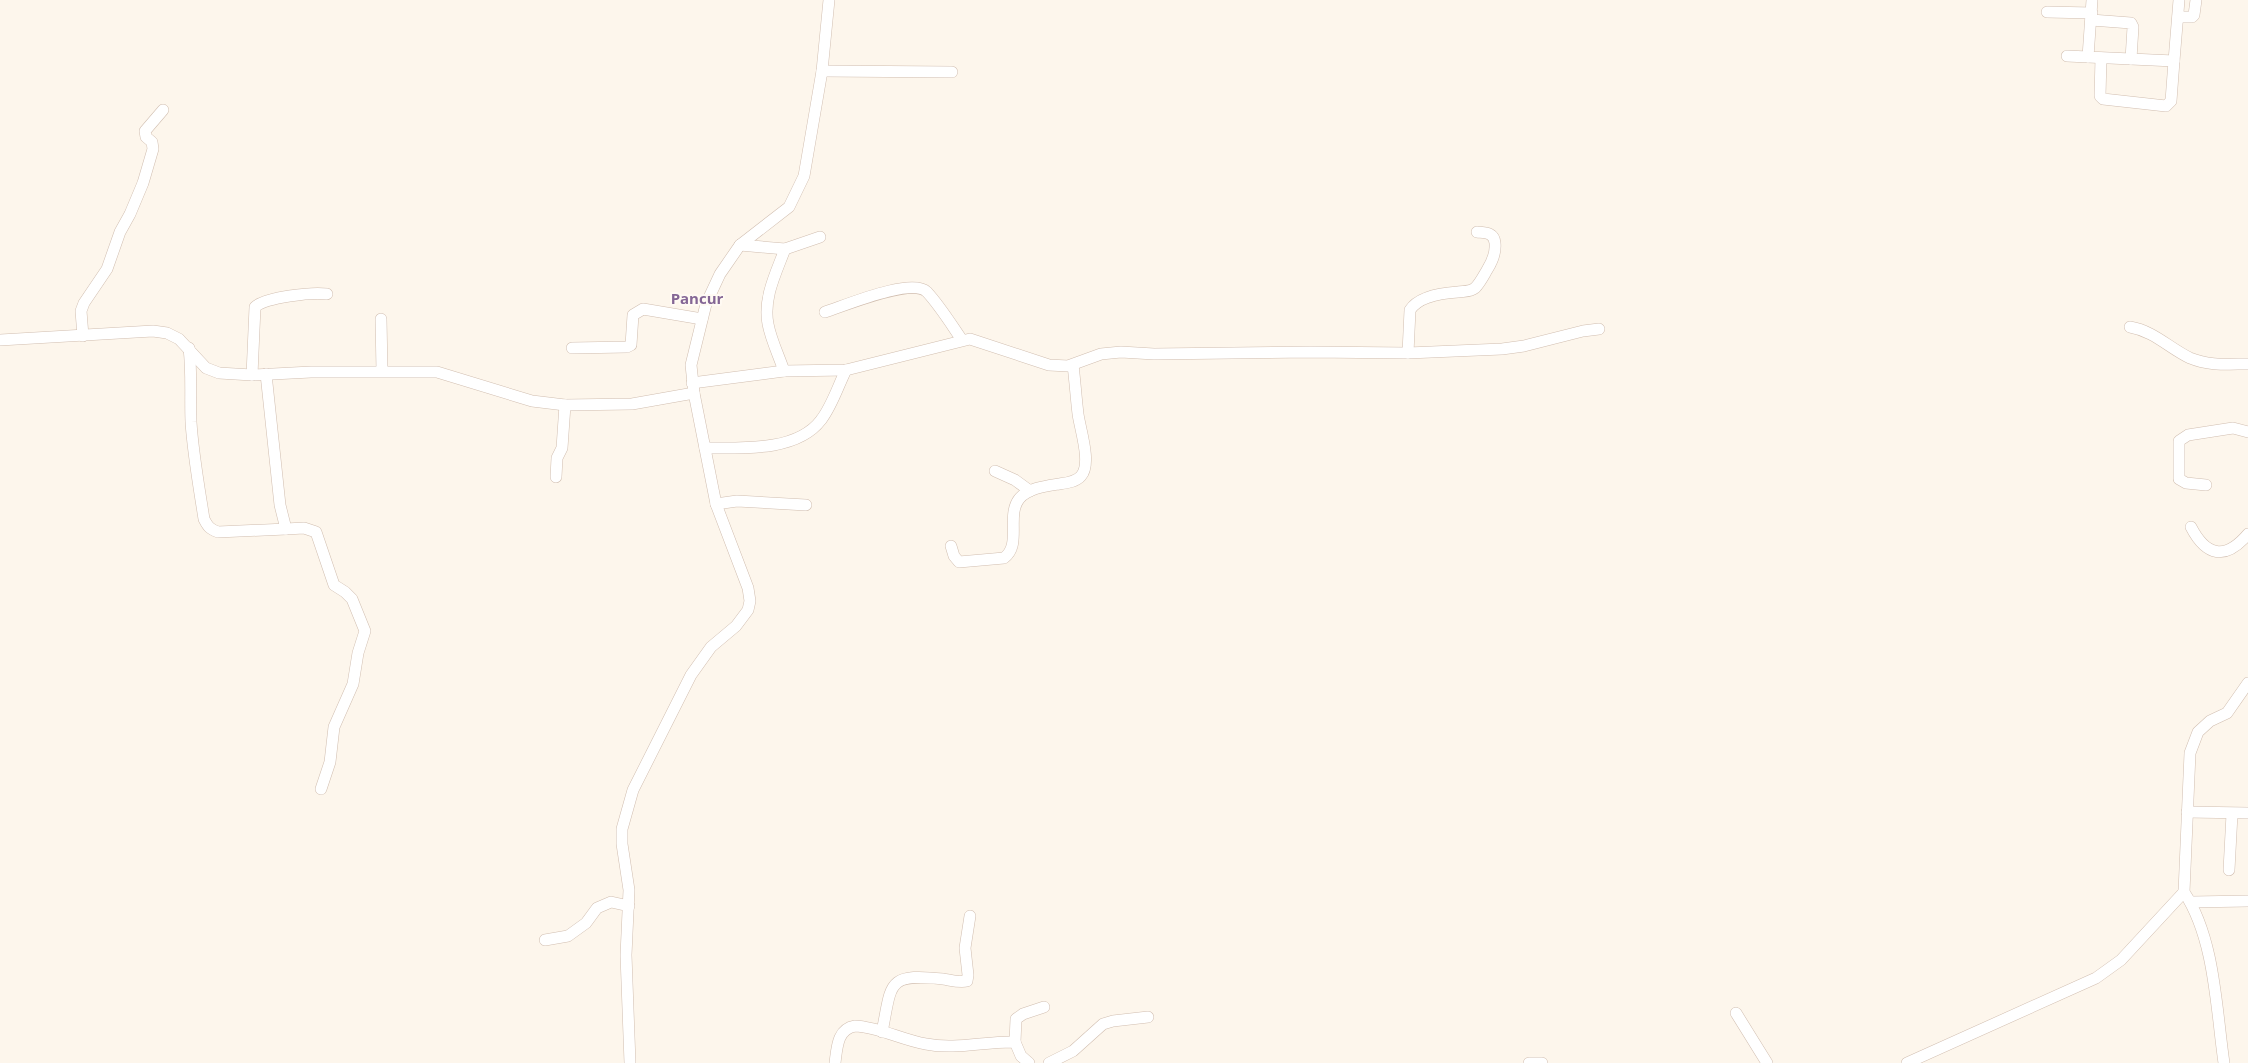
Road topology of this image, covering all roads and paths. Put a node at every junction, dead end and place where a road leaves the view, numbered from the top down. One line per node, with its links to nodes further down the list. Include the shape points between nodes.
1 (829, 0): 13 (street)
2 (2092, 0): 6 (street)
3 (2179, 0): 7 (street)
4 (2196, 0): 7 (street, via 2194,15)
5 (2047, 12): 6 (street)
6 (2092, 17): 9 (street); 11 (street, via 2131,23)
7 (2178, 17): 12 (street)
8 (2067, 56): 9 (street)
9 (2088, 57): 10 (street)
10 (2100, 58): 11 (street); 12 (street, via 2100,96 2103,99 2166,106 2171,102)
11 (2131, 59): 12 (street)
12 (2174, 61)
13 (822, 71): 14 (street); 18 (street, via 804,176 794,198 789,207)
14 (952, 72)
15 (163, 110): 26 (street, via 145,131 153,149 143,183 120,232 107,269 84,303)
16 (1477, 232): 31 (street, via 1489,233 1494,238 1496,244 1493,259 1475,288 1432,296 1413,306 1410,310)
17 (820, 237): 19 (street)
18 (740, 245): 19 (street); 23 (street, via 720,274)
19 (785, 249): 35 (street, via 773,279 767,310 770,332)
20 (327, 294): 38 (street, via 305,294 277,299 255,307)
21 (825, 312): 28 (street, via 903,288 917,287 926,291)
22 (381, 319): 36 (street)
23 (702, 319): 30 (street, via 643,309 633,315 631,345); 39 (street, via 691,365)
24 (2130, 328): 32 (street, via 2152,334 2202,362)
25 (1599, 329): 31 (street, via 1502,349)
26 (83, 336): 27 (street); 29 (street, via 153,331 167,333)
27 (0, 340)
28 (962, 340): 33 (street, via 977,341 1049,366); 34 (street)
29 (189, 348): 38 (street, via 203,365 212,371); 50 (street, via 192,371 193,446 207,525 218,532)
30 (572, 348)
31 (1408, 353): 33 (street, via 1121,352 1090,357)
32 (2248, 364)
33 (1073, 365): 46 (street, via 1084,444 1084,472 1074,481)
34 (846, 370): 35 (street); 42 (street, via 822,420 808,431 780,446)
35 (784, 371): 39 (street)
36 (382, 372): 37 (street); 40 (street, via 437,372 532,401)
37 (266, 374): 38 (street); 50 (street, via 280,505)
38 (252, 375)
39 (693, 388): 40 (street, via 632,404); 42 (street)
40 (565, 406): 44 (street, via 562,448 557,458)
41 (2248, 432): 45 (street, via 2233,428 2188,435 2179,441 2179,479)
42 (705, 448): 47 (street)
43 (995, 471): 46 (street, via 1015,480)
44 (556, 477)
45 (2206, 485)
46 (1030, 491): 52 (street, via 1019,500 1013,517 1013,549 1010,554 1004,558 959,562)
47 (716, 504): 48 (street, via 737,501); 62 (street, via 748,588 750,601 748,610 736,626 700,660 633,790 621,838 628,876)
48 (806, 505)
49 (2191, 527): 51 (street, via 2197,538 2210,551 2221,552 2242,541)
50 (286, 529): 54 (street, via 304,528 316,532 334,585 352,599 366,631 358,653 353,684 334,727 330,762)
51 (2248, 534)
52 (951, 546)
53 (2247, 688): 55 (street, via 2227,713 2210,721 2198,732 2190,753)
54 (321, 789)
55 (2187, 812): 57 (street); 59 (street)
56 (2248, 813): 57 (street)
57 (2232, 814): 58 (street)
58 (2229, 870)
59 (2184, 892): 61 (street); 78 (street, via 2121,960 2096,978)
60 (2248, 901): 61 (street)
61 (2192, 902): 79 (street, via 2207,946)
62 (629, 906): 64 (street, via 611,902 596,908 586,923 568,936); 71 (street, via 626,955)
63 (970, 916): 68 (street, via 964,948 967,981 928,978 899,980 891,989)
64 (545, 940)
65 (1044, 1007): 69 (street, via 1016,1019)
66 (1736, 1013): 77 (street)
67 (1148, 1017): 70 (street, via 1103,1024)
68 (882, 1032): 69 (street, via 933,1045 966,1046 996,1041); 72 (street, via 862,1026 849,1027 841,1033)
69 (1015, 1042): 73 (street, via 1021,1056)
70 (1065, 1059): 74 (street)
71 (630, 1063)
72 (835, 1063)
73 (1029, 1063)
74 (1049, 1063)
75 (1529, 1063): 76 (street)
76 (1542, 1063)
77 (1767, 1063)
78 (1907, 1063)
79 (2224, 1063)

